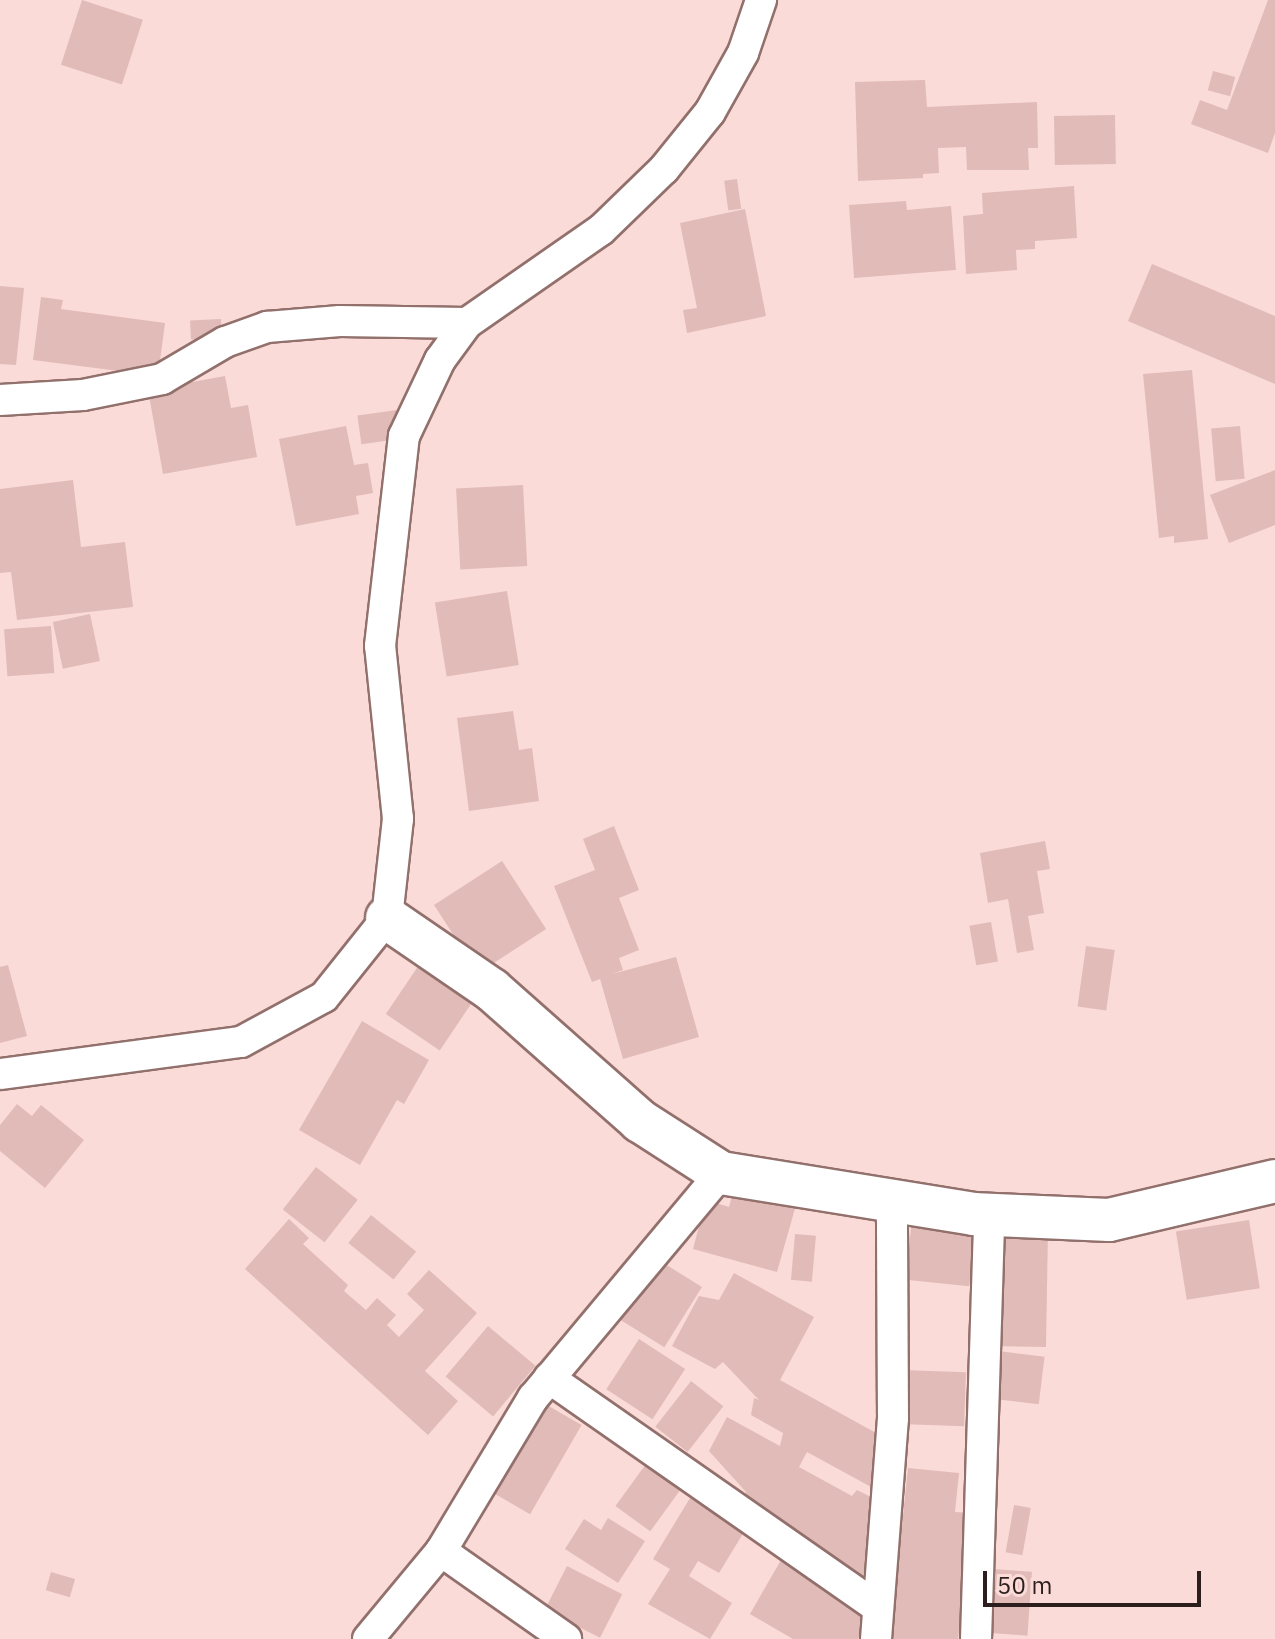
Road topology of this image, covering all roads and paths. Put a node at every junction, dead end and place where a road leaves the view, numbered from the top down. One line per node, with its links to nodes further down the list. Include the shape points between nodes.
1 (761, 0): 2 (street, via 743,53 710,112 664,169 601,230)
2 (467, 323): 3 (street, via 267,327 225,342 162,379 83,395); 4 (street, via 440,360 404,436 388,551 380,646 398,819)
3 (0, 400)
4 (387, 918): 5 (street, via 324,997 241,1042); 6 (street, via 492,990 640,1121)
5 (0, 1074)
6 (721, 1173): 8 (street); 10 (street)
7 (1275, 1181): 9 (street, via 1109,1220)
8 (892, 1201): 9 (street); 12 (street, via 893,1419)
9 (989, 1214): 16 (street)
10 (549, 1378): 11 (street); 12 (street)
11 (441, 1551): 13 (street); 14 (street)
12 (877, 1607): 15 (street)
13 (368, 1639)
14 (566, 1639)
15 (876, 1639)
16 (976, 1639)

